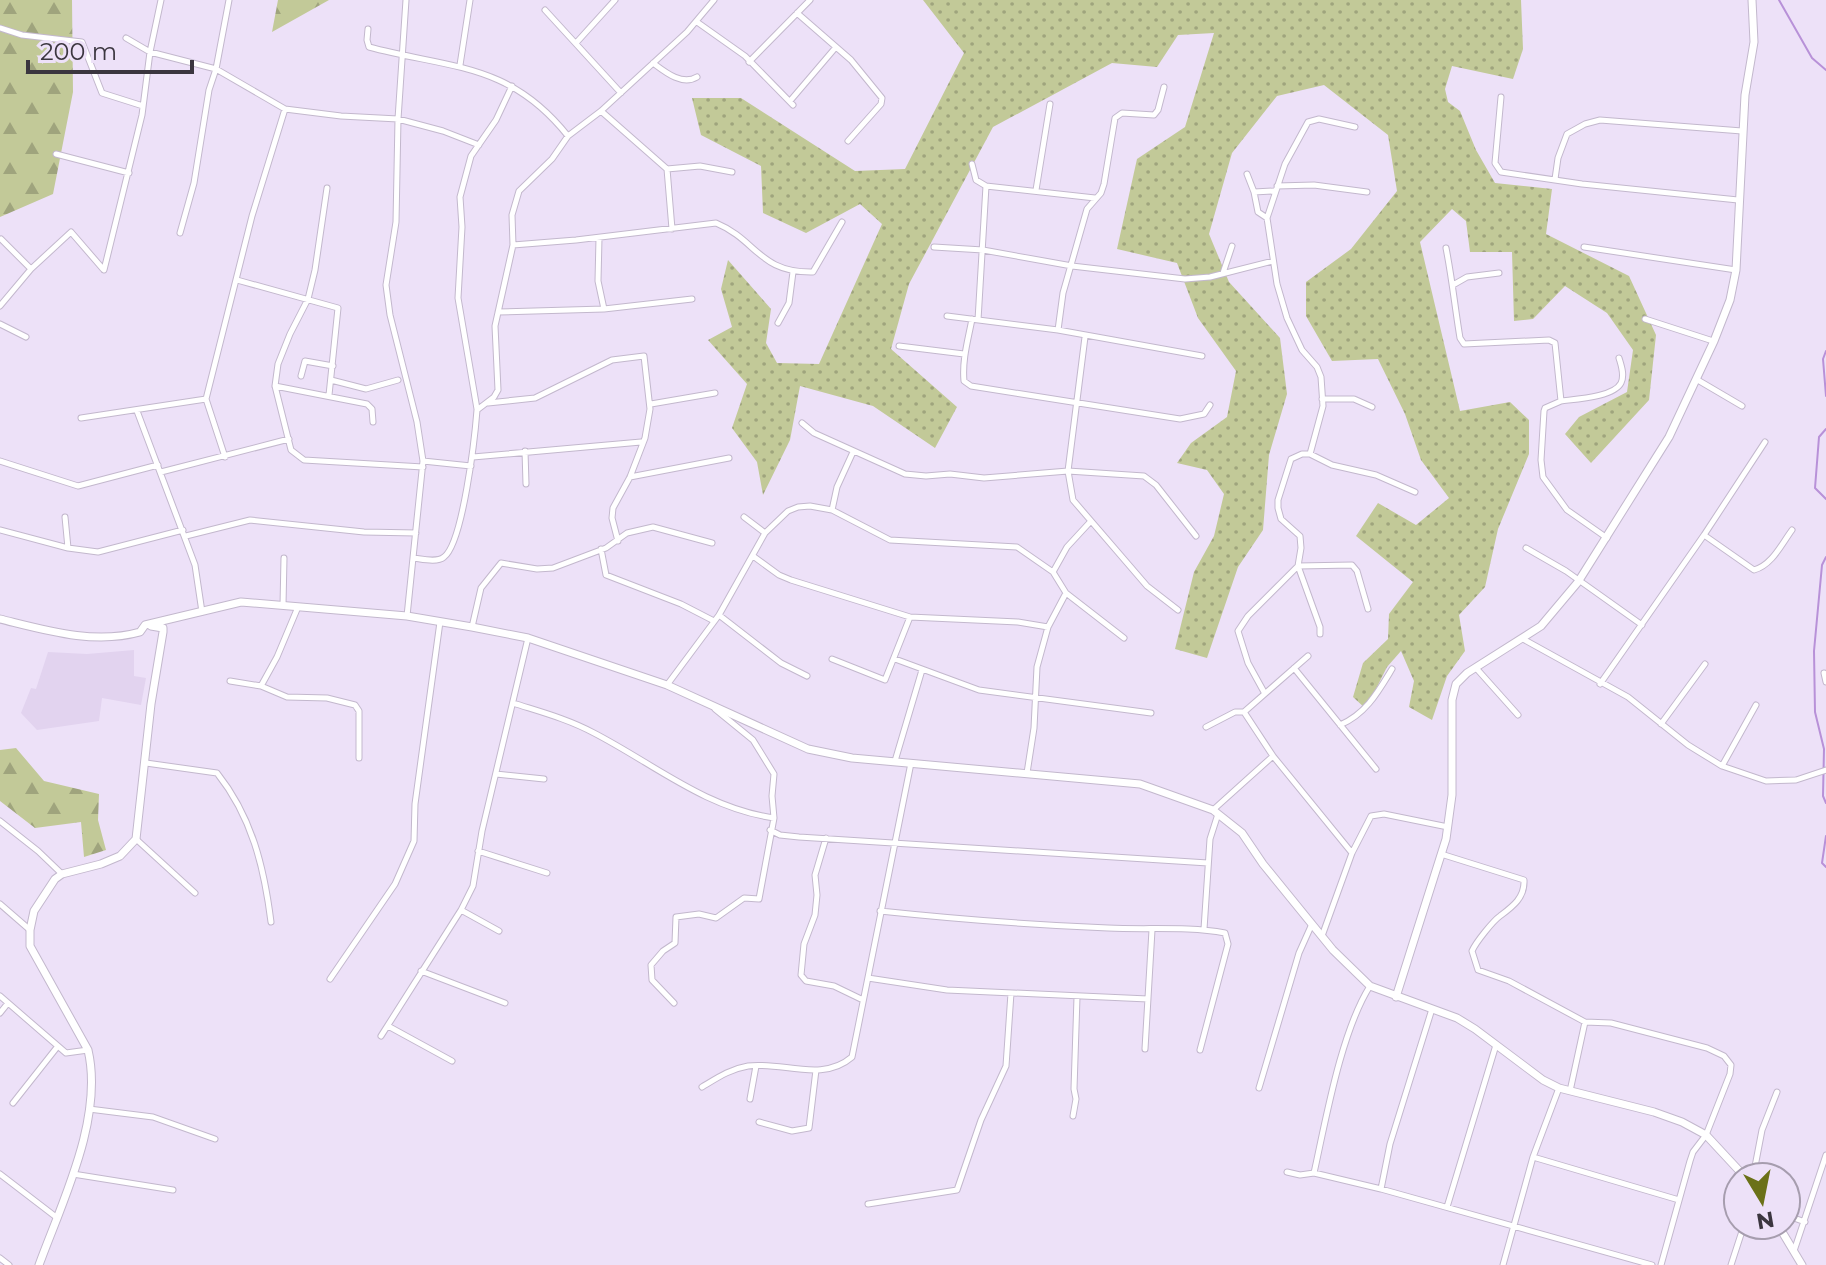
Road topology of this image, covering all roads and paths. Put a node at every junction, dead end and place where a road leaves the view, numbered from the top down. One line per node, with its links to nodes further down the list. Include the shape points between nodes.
1 (161, 0): 17 (street)
2 (229, 0): 22 (street)
3 (406, 0): 18 (street)
4 (470, 0): 21 (street)
5 (615, 0): 15 (street)
6 (714, 0): 11 (street)
7 (810, 0): 10 (street)
8 (1752, 0): 34 (street, via 1754,42)
9 (545, 10): 15 (street)
10 (797, 13): 16 (street); 19 (street)
11 (697, 22): 19 (street); 20 (street)
12 (0, 28): 29 (street, via 82,42 102,93)
13 (368, 29): 18 (street, via 369,47)
14 (126, 38): 17 (street)
15 (576, 43): 26 (street)
16 (836, 47): 19 (street, via 791,103); 36 (street, via 882,101)
17 (150, 52): 22 (street); 29 (street)
18 (404, 57): 21 (street); 32 (street)
19 (749, 62)
20 (653, 63): 23 (street, via 686,81); 26 (street)
21 (460, 65): 24 (street)
22 (216, 69): 30 (street); 57 (street)
23 (697, 77)
24 (512, 86): 35 (street, via 543,106); 37 (street)
25 (1164, 87): 52 (street, via 1154,115 1116,115 1104,184)
26 (621, 93): 31 (street)
27 (1501, 97): 44 (street, via 1497,170)
28 (1050, 104): 48 (street)
29 (143, 106): 42 (street)
30 (285, 109): 32 (street); 75 (street)
31 (601, 111): 35 (street); 40 (street)
32 (398, 119): 37 (street); 127 (street, via 396,222 386,285)
33 (1355, 127): 47 (street, via 1312,119)
34 (1742, 131): 44 (street, via 1593,121 1567,134); 53 (street)
35 (568, 136): 60 (street, via 519,191 512,215)
36 (848, 141)
37 (479, 145): 112 (street, via 467,166 460,197 458,290)
38 (56, 154): 42 (street)
39 (972, 164): 45 (street, via 976,180)
40 (667, 169): 41 (street, via 700,166); 56 (street)
41 (732, 172)
42 (129, 173): 68 (street, via 104,270 71,232)
43 (1247, 174): 49 (street)
44 (1555, 179): 53 (street)
45 (986, 186): 48 (street); 65 (street)
46 (327, 188): 77 (street)
47 (1276, 188): 50 (street, via 1314,185); 51 (street)
48 (1036, 190): 52 (street)
49 (1254, 192): 51 (street); 54 (street, via 1258,212)
50 (1367, 192)
51 (1270, 196): 54 (street)
52 (1096, 198): 67 (street, via 1087,209)
53 (1738, 200): 69 (street)
54 (1267, 218): 66 (street)
55 (842, 222): 70 (street, via 816,271)
56 (672, 229): 58 (street); 70 (street, via 716,223 773,265)
57 (180, 233)
58 (599, 238): 60 (street); 80 (street, via 598,281)
59 (1, 239): 68 (street)
60 (513, 245): 81 (street)
61 (1232, 246): 72 (street)
62 (934, 247): 65 (street)
63 (1584, 247): 69 (street)
64 (1446, 248): 73 (street)
65 (983, 250): 67 (street); 83 (street)
66 (1273, 261): 72 (street); 104 (street, via 1287,318 1319,371)
67 (1072, 266): 72 (street, via 1185,279); 87 (street)
68 (31, 269): 79 (street)
69 (1736, 270): 90 (street)
70 (793, 272): 85 (street, via 789,303)
71 (1499, 273): 74 (street)
72 (1222, 274)
73 (1452, 276): 74 (street); 76 (street)
74 (1462, 279): 76 (street)
75 (237, 280): 77 (street); 103 (street)
76 (1452, 286): 105 (street, via 1464,344 1555,343)
77 (308, 299): 95 (street, via 339,310); 100 (street, via 285,345)
78 (692, 299): 80 (street)
79 (0, 306)
80 (604, 309): 81 (street)
81 (498, 312): 106 (street, via 498,390)
82 (947, 316): 83 (street)
83 (975, 319): 87 (street); 92 (street)
84 (1645, 319): 90 (street)
85 (778, 323)
86 (0, 324): 88 (street)
87 (1058, 330): 89 (street)
88 (26, 337)
89 (1085, 337): 93 (street); 107 (street)
90 (1714, 341): 97 (street)
91 (899, 346): 92 (street)
92 (964, 354): 107 (street, via 964,381 971,386)
93 (1202, 356)
94 (1619, 358): 105 (street, via 1623,374 1616,389)
95 (333, 366): 96 (street, via 305,361); 98 (street)
96 (301, 376)
97 (1696, 379): 110 (street); 145 (street, via 1669,437)
98 (331, 380): 99 (street, via 366,389); 102 (street)
99 (398, 380)
100 (275, 386): 102 (street); 117 (street)
101 (715, 393): 108 (street)
102 (329, 395): 115 (street, via 371,406)
103 (206, 399): 113 (street); 123 (street)
104 (1322, 399): 111 (street, via 1354,399); 122 (street)
105 (1561, 401): 145 (street, via 1544,411 1542,475 1567,510)
106 (487, 403): 108 (street, via 535,398 612,360 644,356); 112 (street)
107 (1077, 403): 109 (street, via 1180,419 1204,414); 130 (street)
108 (651, 404): 118 (street)
109 (1210, 405)
110 (1742, 406)
111 (1372, 407)
112 (477, 410): 124 (street)
113 (137, 411): 114 (street); 129 (street)
114 (81, 418)
115 (373, 422)
116 (802, 423): 121 (street)
117 (289, 439): 123 (street); 127 (street, via 291,450 304,460)
118 (641, 442): 120 (street); 131 (street)
119 (1765, 442): 143 (street)
120 (525, 451): 124 (street); 132 (street)
121 (853, 452): 130 (street, via 922,476 984,478); 134 (street)
122 (1310, 454): 133 (street); 154 (street, via 1291,459 1278,500 1281,519 1301,540)
123 (225, 457): 129 (street)
124 (473, 457): 128 (street)
125 (729, 458): 131 (street)
126 (0, 461): 129 (street, via 78,486)
127 (423, 464): 128 (street); 141 (street)
128 (471, 466): 153 (street, via 454,544 438,560)
129 (160, 469): 140 (street)
130 (1068, 471): 137 (street, via 1073,500); 144 (street, via 1149,478)
131 (630, 477): 146 (street, via 613,508)
132 (526, 484)
133 (1415, 492)
134 (832, 510): 142 (street, via 798,507); 155 (street, via 890,540 1017,547)
135 (65, 517): 148 (street)
136 (744, 517): 142 (street)
137 (1091, 521): 155 (street); 161 (street, via 1147,586)
138 (0, 530): 148 (street)
139 (1792, 530): 143 (street, via 1764,567 1754,570)
140 (185, 533): 141 (street, via 250,520); 148 (street, via 98,552); 162 (street)
141 (416, 533): 153 (street)
142 (765, 533): 151 (street)
143 (1704, 535): 170 (street)
144 (1196, 536)
145 (1607, 538): 156 (street)
146 (618, 541): 147 (street, via 627,533 653,527); 150 (street)
147 (712, 543)
148 (68, 548)
149 (1526, 548): 156 (street)
150 (601, 549): 167 (street, via 606,575); 171 (street, via 546,569 501,563 481,588)
151 (753, 556): 163 (street); 165 (street, via 791,580)
152 (284, 558): 158 (street)
153 (413, 558): 164 (street)
154 (1298, 566): 160 (street, via 1352,565); 173 (street); 192 (street, via 1238,631)
155 (1053, 572): 157 (street)
156 (1578, 582): 170 (street); 176 (street)
157 (1066, 593): 172 (street); 175 (street)
158 (283, 605): 159 (street); 162 (street, via 241,602)
159 (299, 606): 164 (street); 191 (street)
160 (1368, 609)
161 (1178, 610)
162 (203, 613): 169 (street)
163 (719, 615): 167 (street); 186 (street, via 781,663)
164 (407, 616): 168 (street)
165 (910, 617): 172 (street); 179 (street)
166 (0, 619): 169 (street, via 93,636 129,635)
167 (714, 621): 190 (street)
168 (440, 622): 171 (street); 241 (street, via 414,841 395,884)
169 (145, 625): 207 (street, via 163,628)
170 (1642, 625): 189 (street)
171 (472, 627): 174 (street)
172 (1048, 627): 194 (street, via 1037,667)
173 (1320, 634)
174 (528, 638): 190 (street); 195 (street)
175 (1124, 638)
176 (1523, 639): 182 (street); 189 (street)
177 (1308, 656): 181 (street)
178 (832, 659): 179 (street, via 883,681)
179 (895, 659): 183 (street)
180 (1705, 664): 200 (street)
181 (1294, 668): 192 (street); 201 (street)
182 (1476, 668): 199 (street); 217 (street, via 1452,693)
183 (922, 669): 194 (street, via 969,687); 205 (street)
184 (1392, 669): 201 (street, via 1372,701)
185 (1824, 673): 188 (street)
186 (807, 676)
187 (230, 681): 191 (street)
188 (1826, 682)
189 (1600, 684): 200 (street, via 1628,697)
190 (667, 685): 193 (street)
191 (261, 686): 204 (street, via 287,697 355,705)
192 (1264, 692): 197 (street)
193 (701, 698): 205 (street, via 808,749); 215 (street, via 753,740 774,774)
194 (1036, 699): 198 (street); 212 (street)
195 (513, 703): 211 (street); 215 (street, via 564,718 712,799)
196 (1756, 705): 208 (street)
197 (1244, 712): 202 (street); 203 (street)
198 (1151, 713)
199 (1518, 715)
200 (1661, 724): 208 (street)
201 (1340, 725): 209 (street)
202 (1206, 727)
203 (1273, 756): 214 (street); 223 (street)
204 (359, 758)
205 (895, 761): 206 (street)
206 (912, 762): 212 (street); 221 (street)
207 (146, 763): 220 (street); 232 (street, via 214,771 234,794 253,836)
208 (1722, 766): 210 (street, via 1766,781 1796,780)
209 (1376, 769)
210 (1824, 771)
211 (496, 774): 213 (street); 222 (street)
212 (1027, 774): 214 (street, via 1140,784)
213 (544, 779)
214 (1215, 811): 225 (street); 233 (street, via 1242,833)
215 (774, 818): 218 (street)
216 (0, 821): 227 (street)
217 (1448, 827): 223 (street, via 1375,814); 224 (street)
218 (770, 830): 219 (street); 251 (street, via 759,899 744,898 716,918 676,917 675,943 651,965 652,980)
219 (826, 838): 221 (street); 248 (street, via 815,875 815,915 804,944 801,975)
220 (136, 839): 227 (street, via 120,856); 228 (street)
221 (895, 842): 225 (street); 231 (street)
222 (478, 851): 226 (street); 230 (street, via 473,886)
223 (1352, 853): 238 (street)
224 (1441, 854): 246 (street); 254 (street, via 1524,880 1520,899 1477,940 1472,951 1478,970)
225 (1208, 863): 234 (street)
226 (547, 873)
227 (62, 874): 235 (street, via 42,895)
228 (195, 893)
229 (0, 904): 235 (street)
230 (461, 910): 237 (street); 239 (street)
231 (880, 911): 236 (street); 240 (street)
232 (271, 922)
233 (1312, 924): 238 (street); 266 (street)
234 (1204, 929): 236 (street); 261 (street, via 1225,933 1228,939)
235 (30, 930): 260 (street, via 36,959)
236 (1152, 930): 247 (street)
237 (499, 931)
238 (1322, 936): 242 (street)
239 (421, 971): 250 (street); 255 (street)
240 (868, 978): 243 (street); 248 (street)
241 (330, 979)
242 (1370, 986): 246 (street); 282 (street, via 1359,1003 1334,1086)
243 (1011, 993): 245 (street); 288 (street, via 1006,1066 957,1190)
244 (0, 996): 249 (street)
245 (1077, 997): 247 (street); 273 (street)
246 (1396, 997): 252 (street)
247 (1148, 999): 259 (street)
248 (863, 1000): 264 (street, via 852,1057)
249 (8, 1003): 253 (street); 258 (street)
250 (505, 1003)
251 (674, 1003)
252 (1433, 1008): 257 (street); 285 (street)
253 (0, 1013)
254 (1585, 1022): 268 (street); 275 (street, via 1611,1023 1724,1056 1730,1074)
255 (388, 1026): 256 (street); 262 (street)
256 (381, 1036)
257 (1496, 1045): 267 (street); 289 (street)
258 (58, 1046): 260 (street, via 69,1053); 271 (street)
259 (1145, 1049)
260 (88, 1050): 272 (street)
261 (1200, 1050)
262 (452, 1061)
263 (756, 1066): 264 (street); 265 (street, via 730,1071); 270 (street)
264 (816, 1070): 274 (street, via 809,1128 792,1131)
265 (702, 1087)
266 (1259, 1088)
267 (1559, 1088): 268 (street); 278 (street)
268 (1570, 1091): 275 (street, via 1654,1112)
269 (1777, 1092): 280 (street)
270 (750, 1099)
271 (13, 1103)
272 (89, 1109): 276 (street, via 153,1117); 284 (street)
273 (1073, 1116)
274 (759, 1122)
275 (1706, 1135): 279 (street); 287 (street, via 1693,1152)
276 (215, 1139)
277 (1826, 1155): 292 (street)
278 (1533, 1157): 287 (street); 293 (street)
279 (1730, 1161)
280 (1756, 1161)
281 (1287, 1172): 282 (street)
282 (1314, 1173): 285 (street)
283 (0, 1174): 290 (street)
284 (73, 1174): 286 (street); 290 (street)
285 (1381, 1189): 289 (street)
286 (173, 1190)
287 (1679, 1200): 302 (street)
288 (868, 1204)
289 (1447, 1207): 293 (street)
290 (56, 1217): 299 (street)
291 (1802, 1221): 292 (street)
292 (1805, 1222): 296 (street)
293 (1516, 1226): 300 (street); 301 (street)
294 (1739, 1241): 303 (street)
295 (1788, 1241): 296 (street)
296 (1794, 1252): 304 (street)
297 (0, 1258): 298 (street)
298 (9, 1265)
299 (39, 1265)
300 (1503, 1265)
301 (1652, 1265)
302 (1661, 1265)
303 (1731, 1265)
304 (1802, 1265)

